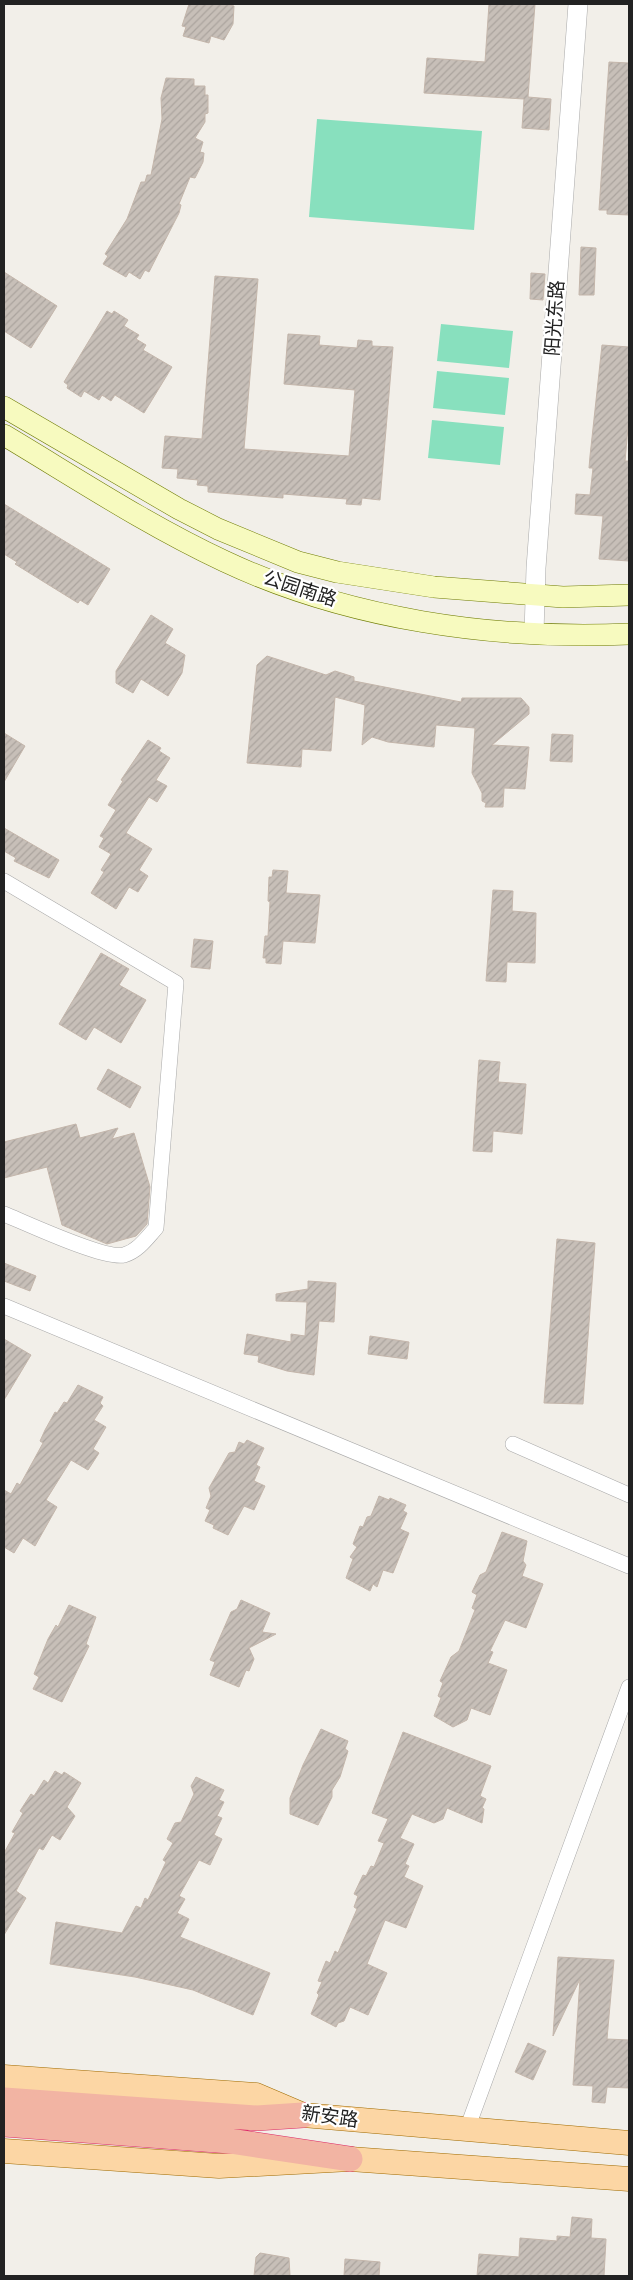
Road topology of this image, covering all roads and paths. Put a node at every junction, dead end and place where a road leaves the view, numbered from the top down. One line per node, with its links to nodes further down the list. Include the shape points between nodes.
1 (578, 4): 4 (street, 阳光东路)
2 (4, 407): 4 (main road, 公园南路, via 179,509 298,562 337,572 434,587)
3 (4, 435): 6 (main road, 公园南路, via 149,522 255,574 324,598 391,615)
4 (535, 595): 5 (main road, 公园南路); 6 (street, 阳光东路)
5 (629, 595)
6 (534, 633): 7 (main road, 公园南路)
7 (629, 634)
8 (4, 881): 9 (street, via 176,983 156,1228 141,1245 123,1255 102,1253)
9 (4, 1214)
10 (4, 1306): 13 (street)
11 (512, 1444): 12 (street)
12 (629, 1495)
13 (629, 1566)
14 (629, 1687): 19 (street)
15 (4, 2076): 17 (main road, 新安路, via 256,2095)
16 (4, 2100): 17 (highway, via 257,2118)
17 (303, 2116): 19 (main road, 新安路)
18 (4, 2124): 22 (highway, via 230,2141)
19 (467, 2129): 20 (main road, 新安路)
20 (629, 2143)
21 (4, 2151): 22 (main road, 新安路, via 219,2166)
22 (350, 2159): 23 (main road, 新安路)
23 (629, 2179)

